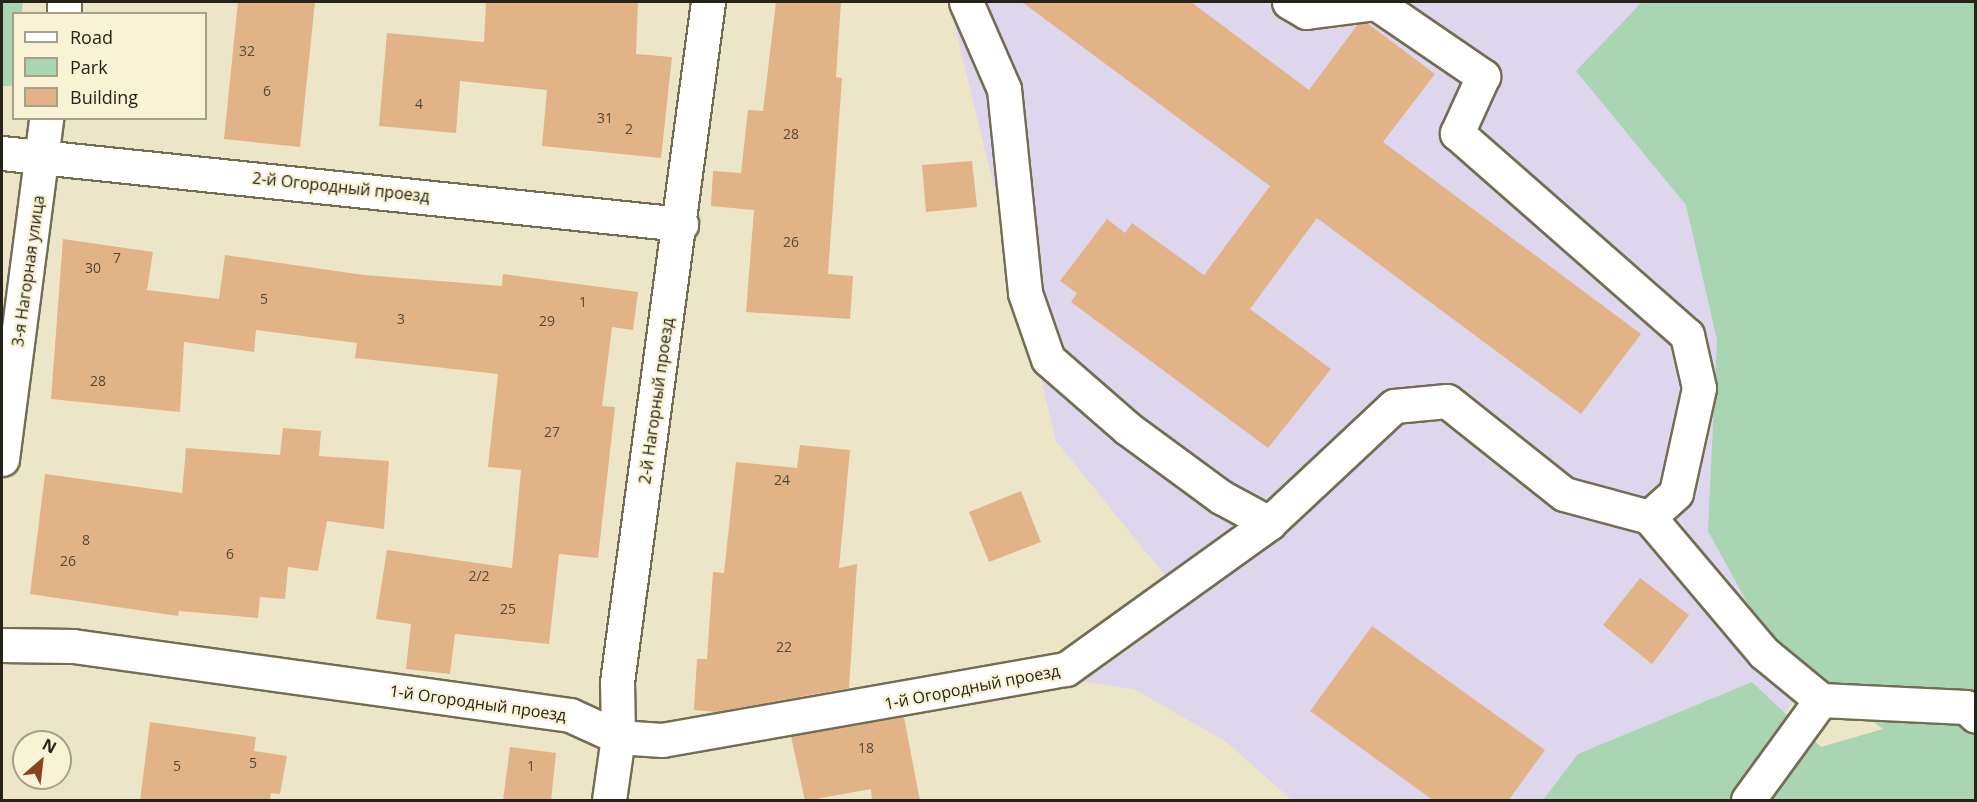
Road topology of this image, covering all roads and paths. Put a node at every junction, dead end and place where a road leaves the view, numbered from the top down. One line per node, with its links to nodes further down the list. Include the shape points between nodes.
1 (708, 2): 7 (street, 2-й Нагорный проезд)
2 (966, 2): 10 (street, via 1004,89 1025,293 1048,358 1127,428 1221,497)
3 (1289, 2): 9 (street, via 1306,12 1376,3 1483,75 1457,134 1687,335 1699,388 1676,493)
4 (46, 120): 6 (street, 3-я Нагорная улица)
5 (2, 153): 6 (street, 2-й Огородный проезд)
6 (42, 156): 7 (street, 2-й Огородный проезд); 8 (street, 3-я Нагорная улица)
7 (681, 224): 14 (street, 2-й Нагорный проезд, via 617,682)
8 (2, 459)
9 (1649, 517): 10 (street, 1-й Огородный проезд, via 1564,494 1447,401 1394,406); 12 (street, via 1764,653)
10 (1269, 523): 14 (street, 1-й Огородный проезд, via 1066,669 662,740)
11 (2, 645): 14 (street, 1-й Огородный проезд, via 73,646 570,715)
12 (1821, 700): 13 (street, via 1966,707); 16 (street)
13 (1976, 716)
14 (618, 737): 15 (street, 2-й Нагорный проезд)
15 (609, 801)
16 (1748, 801)

